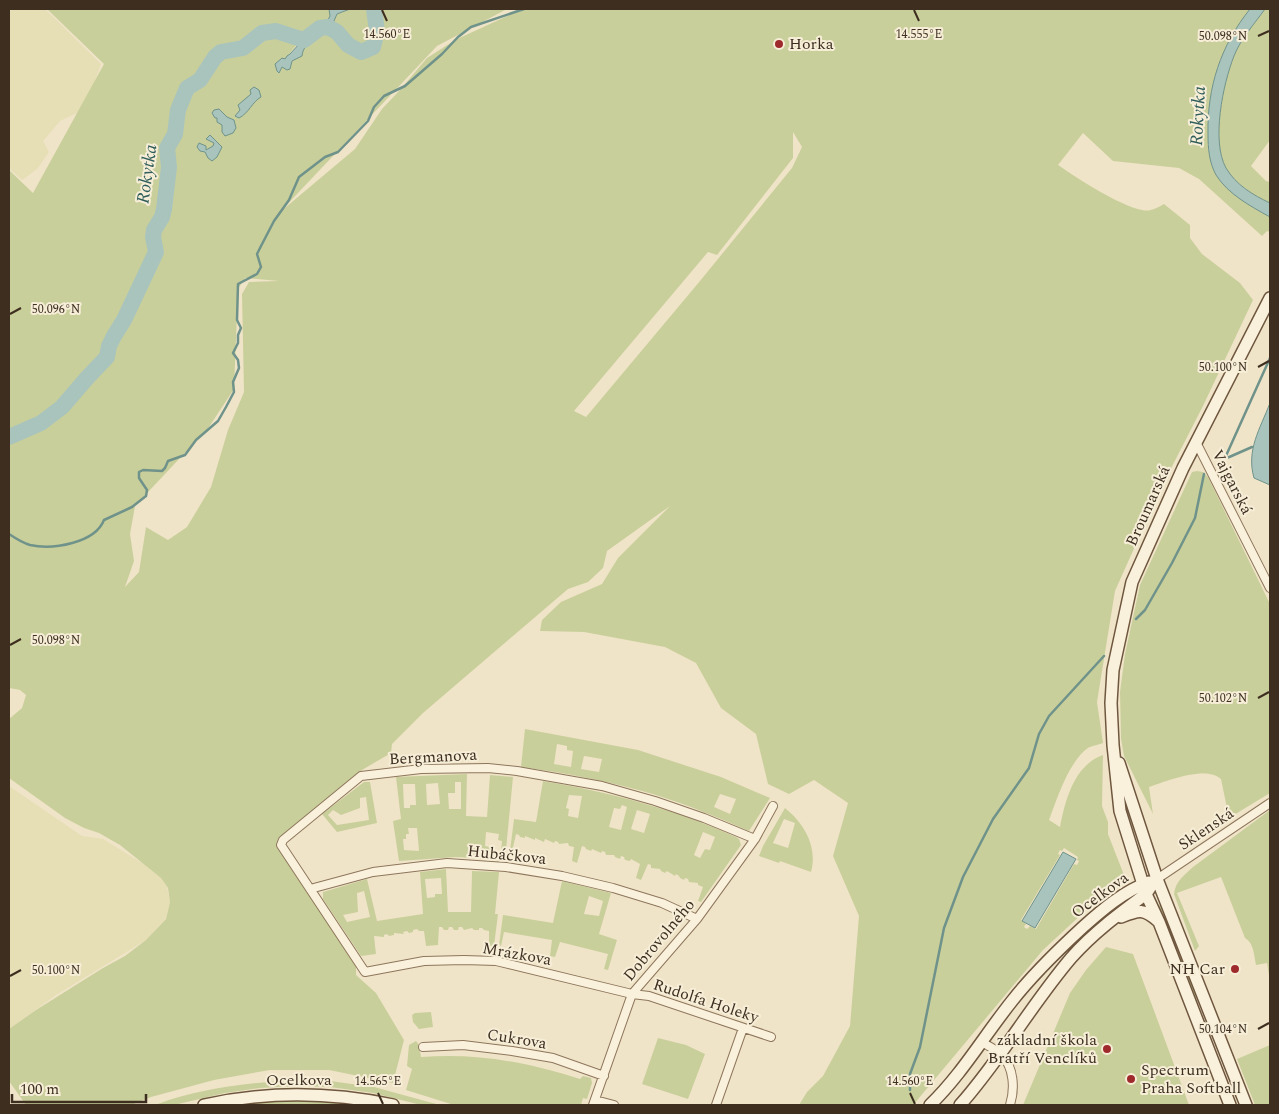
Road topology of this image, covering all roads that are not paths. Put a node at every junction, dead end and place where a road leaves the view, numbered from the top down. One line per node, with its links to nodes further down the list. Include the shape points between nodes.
1 (1270, 298): 2 (street, Broumarská)
2 (1196, 442): 3 (street, Vajgarská); 4 (street, Broumarská, via 1132,582 1113,670)
3 (1270, 588)
4 (1113, 745): 8 (street, Broumarská); 10 (street, Broumarská, via 1120,811)
5 (1270, 802): 8 (street, Sklenská)
6 (772, 806): 7 (street, Dobrovolného)
7 (755, 839): 9 (street, Bergmanova, via 655,801 602,786 488,768 413,770 361,776 283,840 281,845); 11 (street, Dobrovolného)
8 (1157, 879): 10 (street, Ocelkova); 19 (street, Broumarská)
9 (310, 889): 11 (street, Hubáčkova, via 373,872 437,864 506,866 613,888); 14 (street, Bergmanova)
10 (1145, 889): 12 (street, Ocelkova); 13 (street, Broumarská); 18 (street, Ocelkova, via 1130,891 1097,914 1051,956 1012,1000)
11 (697, 919): 15 (street, Dobrovolného)
12 (1112, 920): 13 (street, via 1140,911); 22 (street, Ocelkova, via 1072,957)
13 (1159, 922): 21 (street, Broumarská)
14 (365, 972): 15 (street, Mrázkova, via 424,961 496,961)
15 (632, 994): 16 (street, Rudolfa Holeky, via 649,996); 23 (street, Dobrovolného)
16 (743, 1028): 17 (street, Rudolfa Holeky); 28 (street)
17 (771, 1037)
18 (982, 1042): 22 (street); 29 (street, Ocelkova)
19 (1227, 1044): 21 (street); 33 (street, Broumarská)
20 (423, 1047): 23 (street, Cukrova, via 463,1045 512,1050 552,1058)
21 (1209, 1050): 32 (street, Broumarská)
22 (1001, 1054): 30 (street, Ocelkova); 31 (street, via 1014,1088)
23 (604, 1076): 24 (street, Dobrovolného)
24 (594, 1103): 27 (street)
25 (204, 1105): 26 (street, Ocelkova, via 296,1094 349,1097)
26 (393, 1105)
27 (614, 1105)
28 (716, 1105)
29 (930, 1105)
30 (960, 1105)
31 (1010, 1105)
32 (1230, 1105)
33 (1246, 1105)

